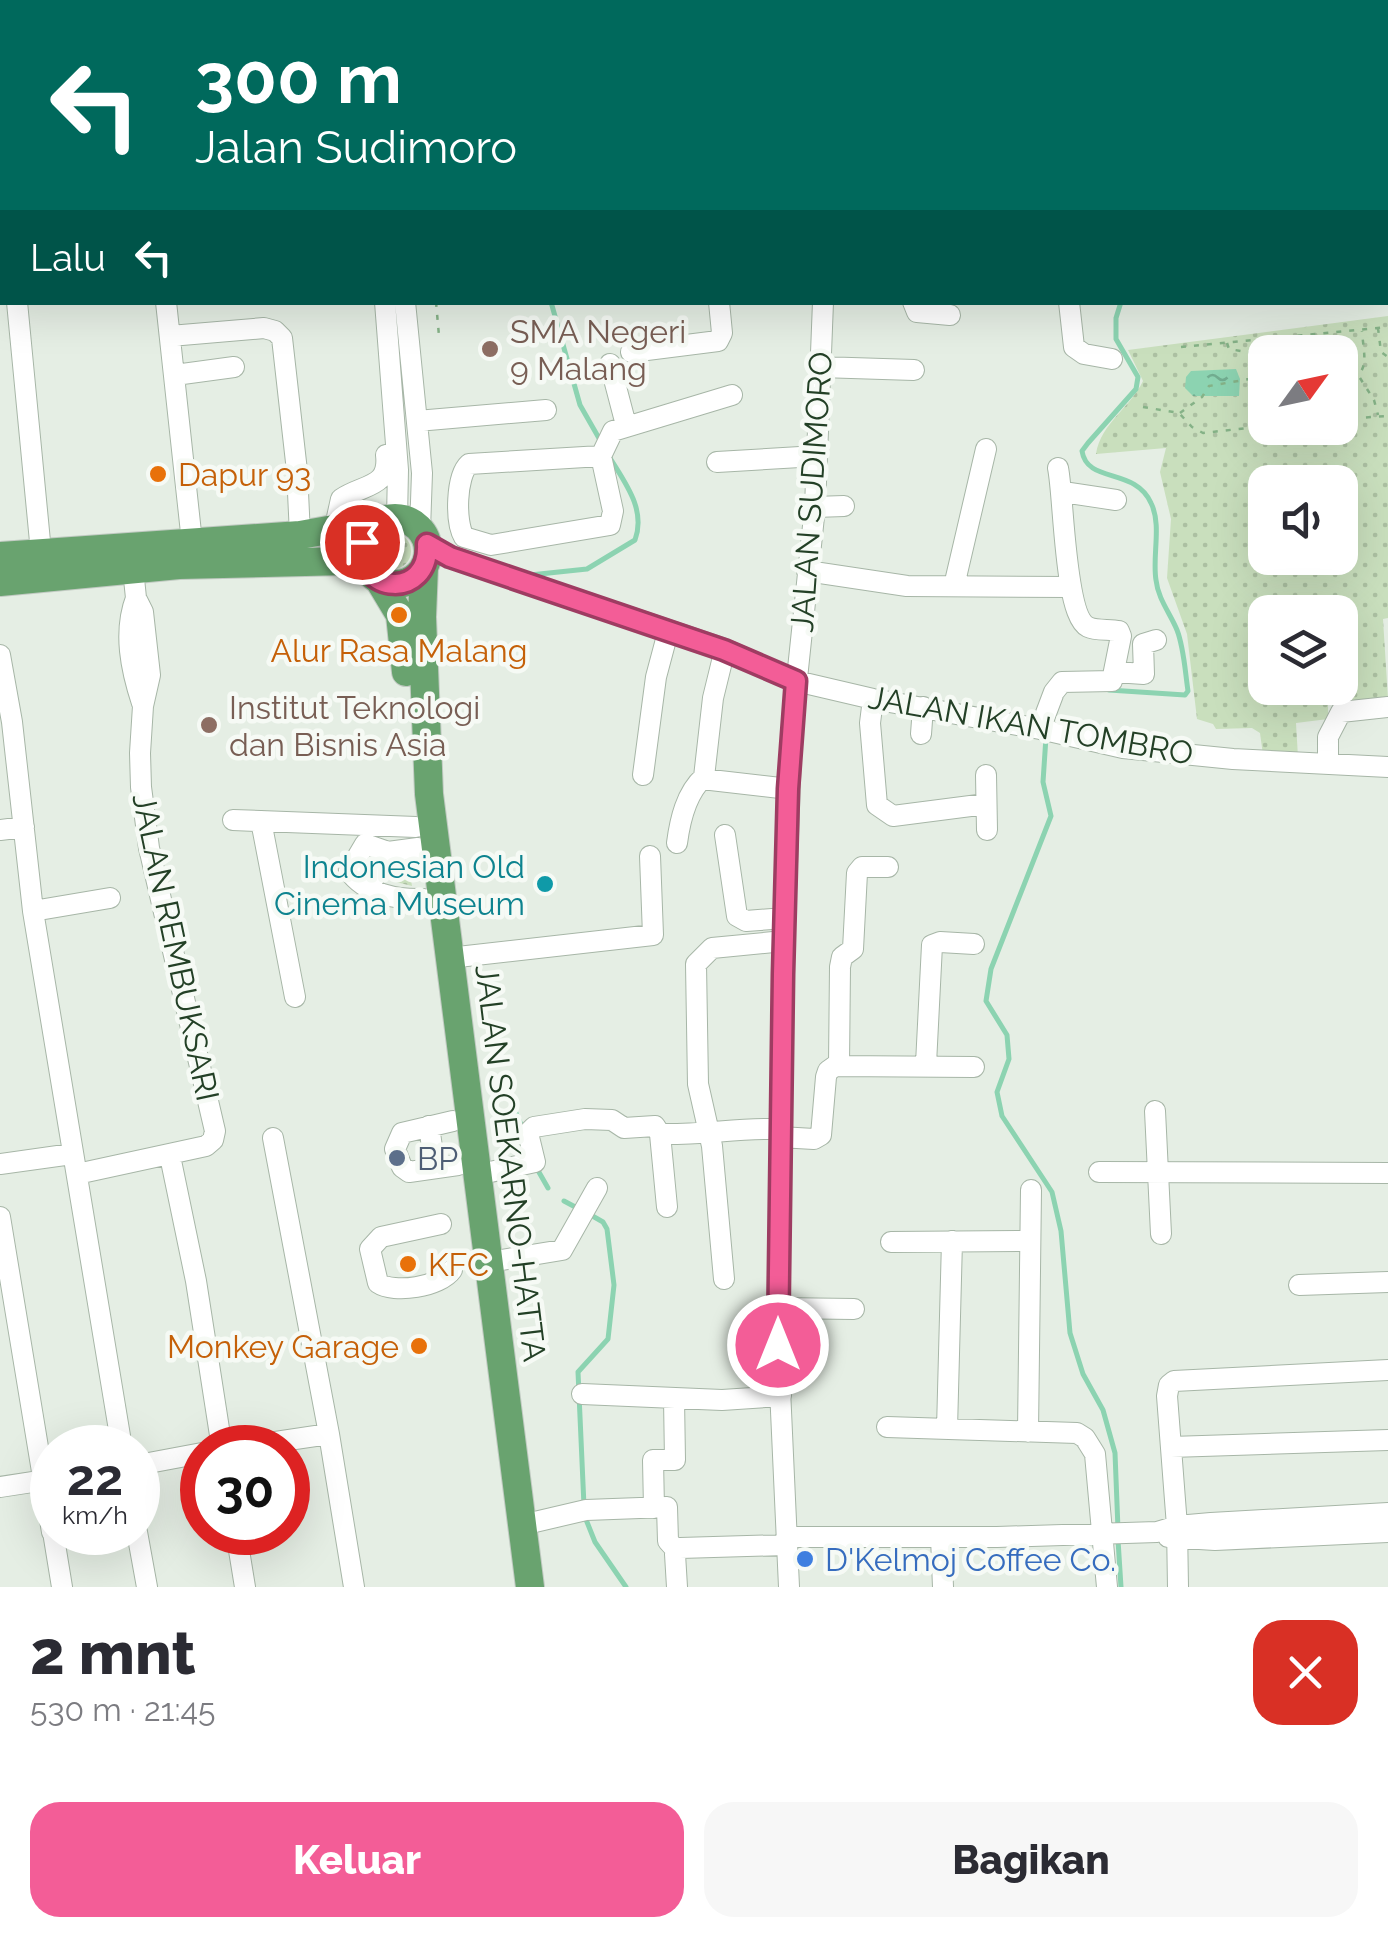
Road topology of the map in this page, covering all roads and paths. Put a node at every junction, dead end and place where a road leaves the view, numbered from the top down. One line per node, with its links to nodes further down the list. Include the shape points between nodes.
1 (58, 0): 2 (street)
2 (72, 0)
3 (17, 305): 58 (street)
4 (166, 305): 17 (street)
5 (387, 305): 19 (street)
6 (405, 305): 19 (street)
7 (436, 305): 18 (path)
8 (719, 305): 23 (street, via 718,342)
9 (823, 305): 29 (street, JALAN SUDIMORO)
10 (913, 305): 12 (street, via 921,313)
11 (1069, 305): 26 (street, via 1074,347)
12 (950, 314)
13 (1388, 327): 14 (path)
14 (1378, 328): 15 (path); 25 (path)
15 (1362, 330): 16 (path); 32 (path)
16 (1308, 335)
17 (170, 336): 31 (street); 55 (street, via 264,328 282,338)
18 (439, 336)
19 (398, 339): 41 (street); 43 (street)
20 (1248, 340): 21 (path)
21 (1228, 342): 22 (path); 24 (path, via 1228,349)
22 (1181, 347)
23 (631, 352)
24 (1248, 352)
25 (1388, 358)
26 (1112, 359)
27 (610, 364): 44 (street)
28 (234, 367): 31 (street)
29 (820, 367): 30 (street); 46 (street, JALAN SUDIMORO)
30 (914, 370)
31 (175, 375): 57 (street)
32 (1359, 377): 39 (path)
33 (1248, 379): 37 (path, via 1210,386)
34 (732, 395): 44 (street)
35 (1143, 407): 37 (path)
36 (546, 410): 41 (street)
37 (1179, 414): 42 (path, via 1204,433)
38 (1388, 416): 39 (path)
39 (1378, 417): 40 (path)
40 (1358, 419)
41 (416, 421): 56 (street, via 422,472)
42 (1248, 428)
43 (396, 436): 53 (street, via 384,443 385,476 341,499); 56 (street)
44 (610, 442): 54 (street, via 470,464 461,473); 54 (street, via 610,525 491,545)
45 (986, 449): 64 (street)
46 (816, 456): 47 (street); 52 (street, JALAN SUDIMORO)
47 (717, 462)
48 (1058, 468): 49 (street)
49 (1063, 492): 50 (street); 65 (street)
50 (1116, 500)
51 (844, 506): 52 (street)
52 (815, 507): 61 (street, JALAN SUDIMORO)
53 (334, 531): 55 (main road); 56 (main road)
54 (462, 533): 56 (street)
55 (300, 535): 57 (main road)
56 (418, 541): 62 (main road, via 412,580); 62 (main road, via 366,534 362,558); 66 (street, JALAN SUDIMORO); 101 (main road, JALAN SOEKARNO-HATTA, via 429,794)
57 (192, 542): 58 (main road)
58 (41, 552): 59 (main road)
59 (0, 556)
60 (132, 569): 62 (main road, via 346,561); 63 (main road); 112 (street, JALAN REMBUKSARI, via 150,674 141,787 214,1131 206,1146)
61 (806, 571): 64 (street); 71 (street, JALAN SUDIMORO)
62 (372, 574): 91 (main road, JALAN SOEKARNO-HATTA, via 400,615 404,634)
63 (0, 582)
64 (954, 586): 65 (street)
65 (1070, 587): 70 (street, via 1084,624 1121,632)
66 (668, 632): 68 (street, JALAN SUDIMORO); 80 (street)
67 (1156, 640): 70 (street, via 1143,644 1144,674)
68 (724, 650): 71 (street, JALAN SUDIMORO); 82 (street)
69 (0, 655): 75 (street)
70 (1114, 672): 76 (street, via 1108,683 1062,682)
71 (796, 681): 72 (street, JALAN IKAN TOMBRO); 83 (street, JALAN SUDIMORO)
72 (873, 698): 74 (street, JALAN IKAN TOMBRO); 84 (street, via 878,808 893,816)
73 (1388, 706): 78 (street, via 1341,712 1328,737)
74 (923, 707): 76 (street, JALAN IKAN TOMBRO); 77 (street)
75 (6, 723): 87 (street)
76 (1040, 729): 78 (street, JALAN IKAN TOMBRO, via 1123,748)
77 (921, 734)
78 (1328, 764): 79 (street, JALAN IKAN TOMBRO)
79 (1388, 767)
80 (643, 776)
81 (986, 776): 84 (street)
82 (702, 780): 83 (street); 92 (street, via 686,805)
83 (788, 789): 98 (street, JALAN SUDIMORO)
84 (986, 804): 89 (street)
85 (232, 820): 86 (street)
86 (261, 821): 91 (street); 102 (street)
87 (24, 827): 88 (street); 97 (street)
88 (0, 830)
89 (987, 830)
90 (725, 835): 98 (street, via 737,916)
91 (417, 838): 96 (main road, JALAN SOEKARNO-HATTA); 96 (street, via 388,852 365,844 350,871 403,900)
92 (677, 843)
93 (650, 856): 101 (street, via 653,935)
94 (888, 868): 104 (street, via 858,871 853,949 840,967)
95 (110, 898): 97 (street)
96 (424, 899): 107 (main road, JALAN SOEKARNO-HATTA)
97 (33, 910): 114 (street)
98 (784, 918): 99 (street, JALAN SUDIMORO)
99 (784, 941): 108 (street, via 712,948 696,964 698,1084); 109 (street, JALAN SUDIMORO)
100 (974, 944): 103 (street, via 931,946)
101 (449, 958): 115 (main road, JALAN SOEKARNO-HATTA)
102 (295, 997)
103 (926, 1064): 104 (street); 105 (street)
104 (839, 1065): 109 (street, via 827,1072 821,1135)
105 (974, 1067)
106 (1155, 1111): 117 (street)
107 (441, 1123): 115 (main road, JALAN SOEKARNO-HATTA); 115 (street, via 402,1133 395,1149 409,1172)
108 (708, 1132): 109 (street); 110 (street); 130 (street)
109 (780, 1133): 133 (street, JALAN SUDIMORO)
110 (660, 1134): 115 (street, via 655,1126 624,1128 612,1120 545,1124 528,1132 533,1163); 121 (street)
111 (273, 1138): 146 (street)
112 (170, 1156): 114 (street, JALAN REMBUKSARI); 142 (street)
113 (0, 1164): 114 (street, JALAN REMBUKSARI)
114 (74, 1164): 141 (street)
115 (457, 1169): 128 (main road, JALAN SOEKARNO-HATTA); 135 (main road, JALAN SOEKARNO-HATTA)
116 (1099, 1172): 117 (street)
117 (1158, 1172): 118 (street); 124 (street)
118 (1388, 1173)
119 (1031, 1190): 126 (street)
120 (589, 1204): 128 (street, via 562,1250)
121 (667, 1207)
122 (0, 1217): 140 (street)
123 (441, 1224): 129 (street, via 374,1242 378,1283 389,1289 441,1281)
124 (1162, 1234)
125 (952, 1241): 126 (street); 127 (street); 144 (street)
126 (1030, 1241): 145 (street)
127 (891, 1242)
128 (489, 1262): 135 (main road, JALAN SOEKARNO-HATTA)
129 (452, 1270)
130 (724, 1278)
131 (1388, 1282): 132 (street)
132 (1299, 1284)
133 (778, 1308): 134 (street); 138 (street, JALAN SUDIMORO)
134 (854, 1309)
135 (490, 1340): 154 (main road, JALAN SOEKARNO-HATTA); 168 (main road, JALAN SOEKARNO-HATTA)
136 (1388, 1370): 149 (street, via 1174,1381 1166,1390)
137 (582, 1394): 139 (street)
138 (781, 1396): 139 (street); 159 (street, JALAN SUDIMORO)
139 (674, 1399): 152 (street, via 675,1460 653,1460)
140 (38, 1425)
141 (118, 1425)
142 (218, 1425)
143 (887, 1427): 144 (street)
144 (947, 1429): 145 (street)
145 (1028, 1432): 157 (street, via 1076,1434 1091,1445)
146 (329, 1434): 147 (street); 167 (street)
147 (310, 1437)
148 (1388, 1440): 149 (street)
149 (1172, 1446): 155 (street)
150 (30, 1483): 151 (street)
151 (0, 1487)
152 (660, 1507): 154 (street, via 582,1511); 160 (street)
153 (1388, 1514): 155 (street)
154 (522, 1525): 169 (main road, JALAN SOEKARNO-HATTA)
155 (1171, 1532): 156 (street); 157 (street); 174 (street)
156 (1388, 1532)
157 (1113, 1533): 158 (street); 173 (street)
158 (941, 1537): 159 (street); 172 (street)
159 (786, 1541): 160 (street); 171 (street, JALAN SUDIMORO)
160 (676, 1551): 170 (street)
161 (56, 1555): 164 (street)
162 (141, 1555): 165 (street)
163 (240, 1555): 166 (street)
164 (62, 1587)
165 (147, 1587)
166 (245, 1587)
167 (354, 1587)
168 (512, 1587)
169 (530, 1587)
170 (677, 1587)
171 (789, 1587)
172 (943, 1587)
173 (1107, 1587)
174 (1178, 1587)

